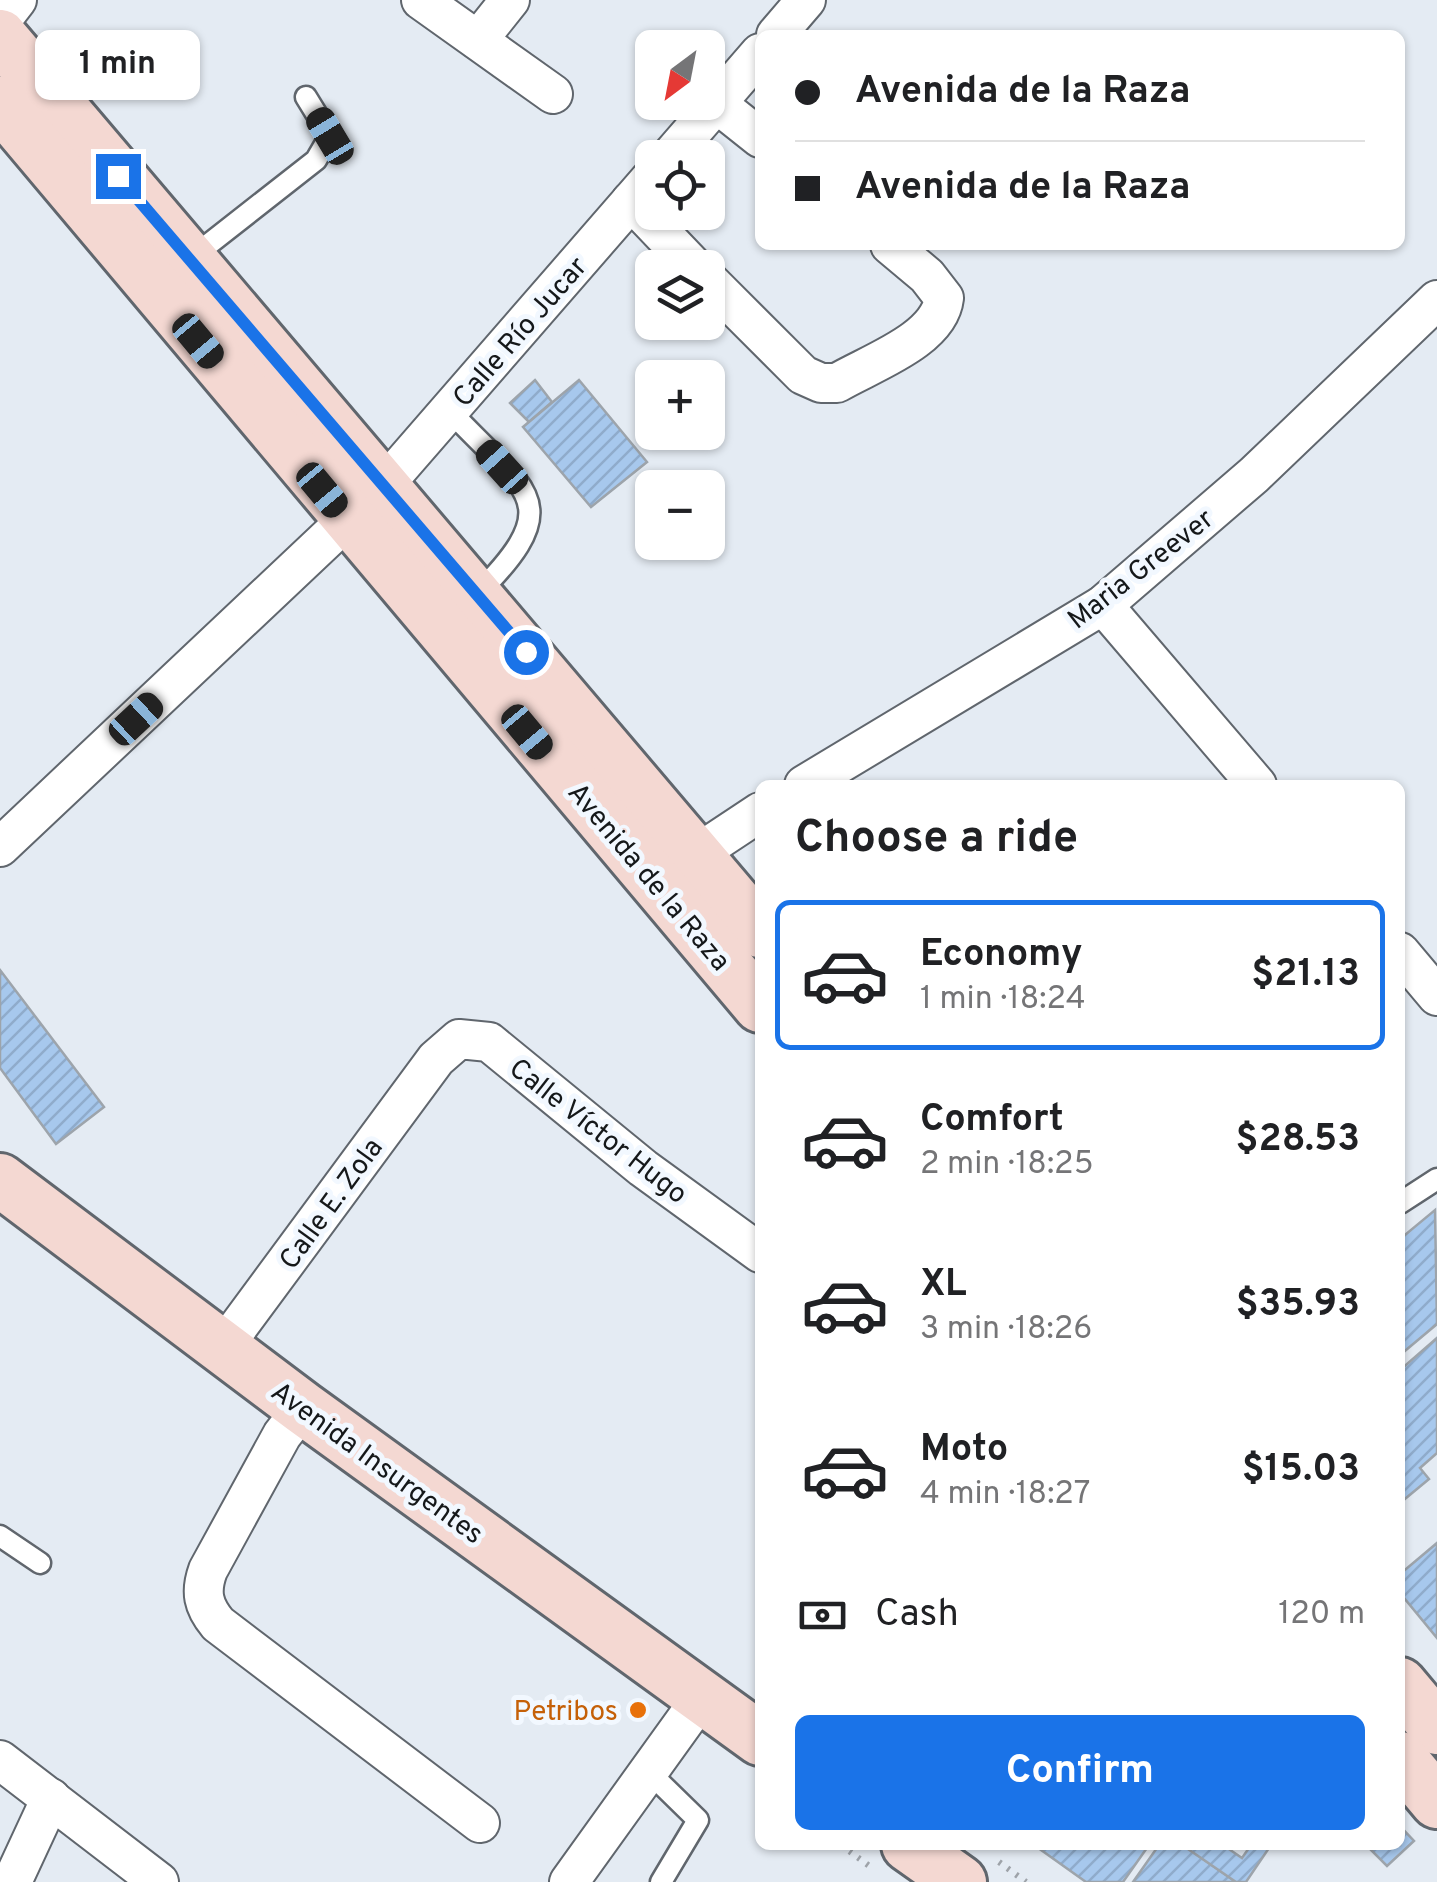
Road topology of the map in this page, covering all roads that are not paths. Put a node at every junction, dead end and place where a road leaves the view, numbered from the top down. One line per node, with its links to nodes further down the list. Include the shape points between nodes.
1 (18, 0): 5 (street)
2 (421, 0): 8 (street)
3 (510, 0): 8 (street)
4 (806, 0): 6 (street)
5 (0, 22)
6 (780, 30)
7 (0, 36): 20 (main road, Avenida de la Raza)
8 (478, 40): 11 (street)
9 (755, 59): 10 (street)
10 (725, 92)
11 (553, 94)
12 (306, 97): 20 (lane, via 330,136 316,160)
13 (0, 102): 25 (main road, Avenida de la Raza)
14 (725, 109): 16 (street)
15 (701, 120): 17 (street)
16 (755, 134)
17 (684, 140)
18 (635, 197): 23 (street, Calle Río Jucar)
19 (896, 250): 21 (street, via 944,298 933,326 837,383 803,375)
20 (189, 260): 24 (main road, Avenida de la Raza)
21 (725, 297)
22 (1437, 300): 27 (street, Maria Greever, via 1254,475)
23 (450, 411): 24 (street, Calle Río Jucar); 26 (lane, via 528,495 533,515 511,556)
24 (385, 484): 25 (street, Calle Río Jucar); 26 (main road, Avenida de la Raza)
25 (347, 519): 31 (street, Calle Río Jucar); 32 (main road, Avenida de la Raza)
26 (477, 594): 32 (main road, Avenida de la Raza)
27 (1103, 604): 28 (street, Maria Greever); 29 (street)
28 (812, 780)
29 (1253, 780)
30 (755, 815): 32 (street)
31 (0, 847)
32 (675, 869): 33 (main road, Avenida de la Raza); 36 (main road, Avenida de la Raza)
33 (755, 927)
34 (1405, 958): 35 (street)
35 (1437, 996)
36 (755, 998)
37 (436, 1059): 41 (street, Calle Víctor Hugo, via 460,1039 488,1042); 42 (street, Calle E. Zola)
38 (1437, 1179): 40 (lane)
39 (0, 1180): 42 (main road, Avenida Insurgentes)
40 (1405, 1199)
41 (755, 1249)
42 (224, 1346): 43 (main road, Avenida Insurgentes)
43 (303, 1408): 47 (main road, Avenida Insurgentes); 55 (street, via 202,1585 208,1612)
44 (0, 1536): 45 (lane)
45 (40, 1563)
46 (1405, 1690): 48 (main road)
47 (702, 1697): 49 (main road, Avenida Insurgentes); 52 (street)
48 (1437, 1728)
49 (755, 1734)
50 (0, 1760): 53 (street)
51 (1405, 1764): 54 (main road)
52 (651, 1774): 59 (street); 60 (lane, via 698,1820)
53 (51, 1798): 57 (street); 58 (street)
54 (1437, 1802)
55 (480, 1822)
56 (915, 1850): 61 (main road)
57 (12, 1882)
58 (159, 1882)
59 (570, 1882)
60 (661, 1882)
61 (960, 1882)

